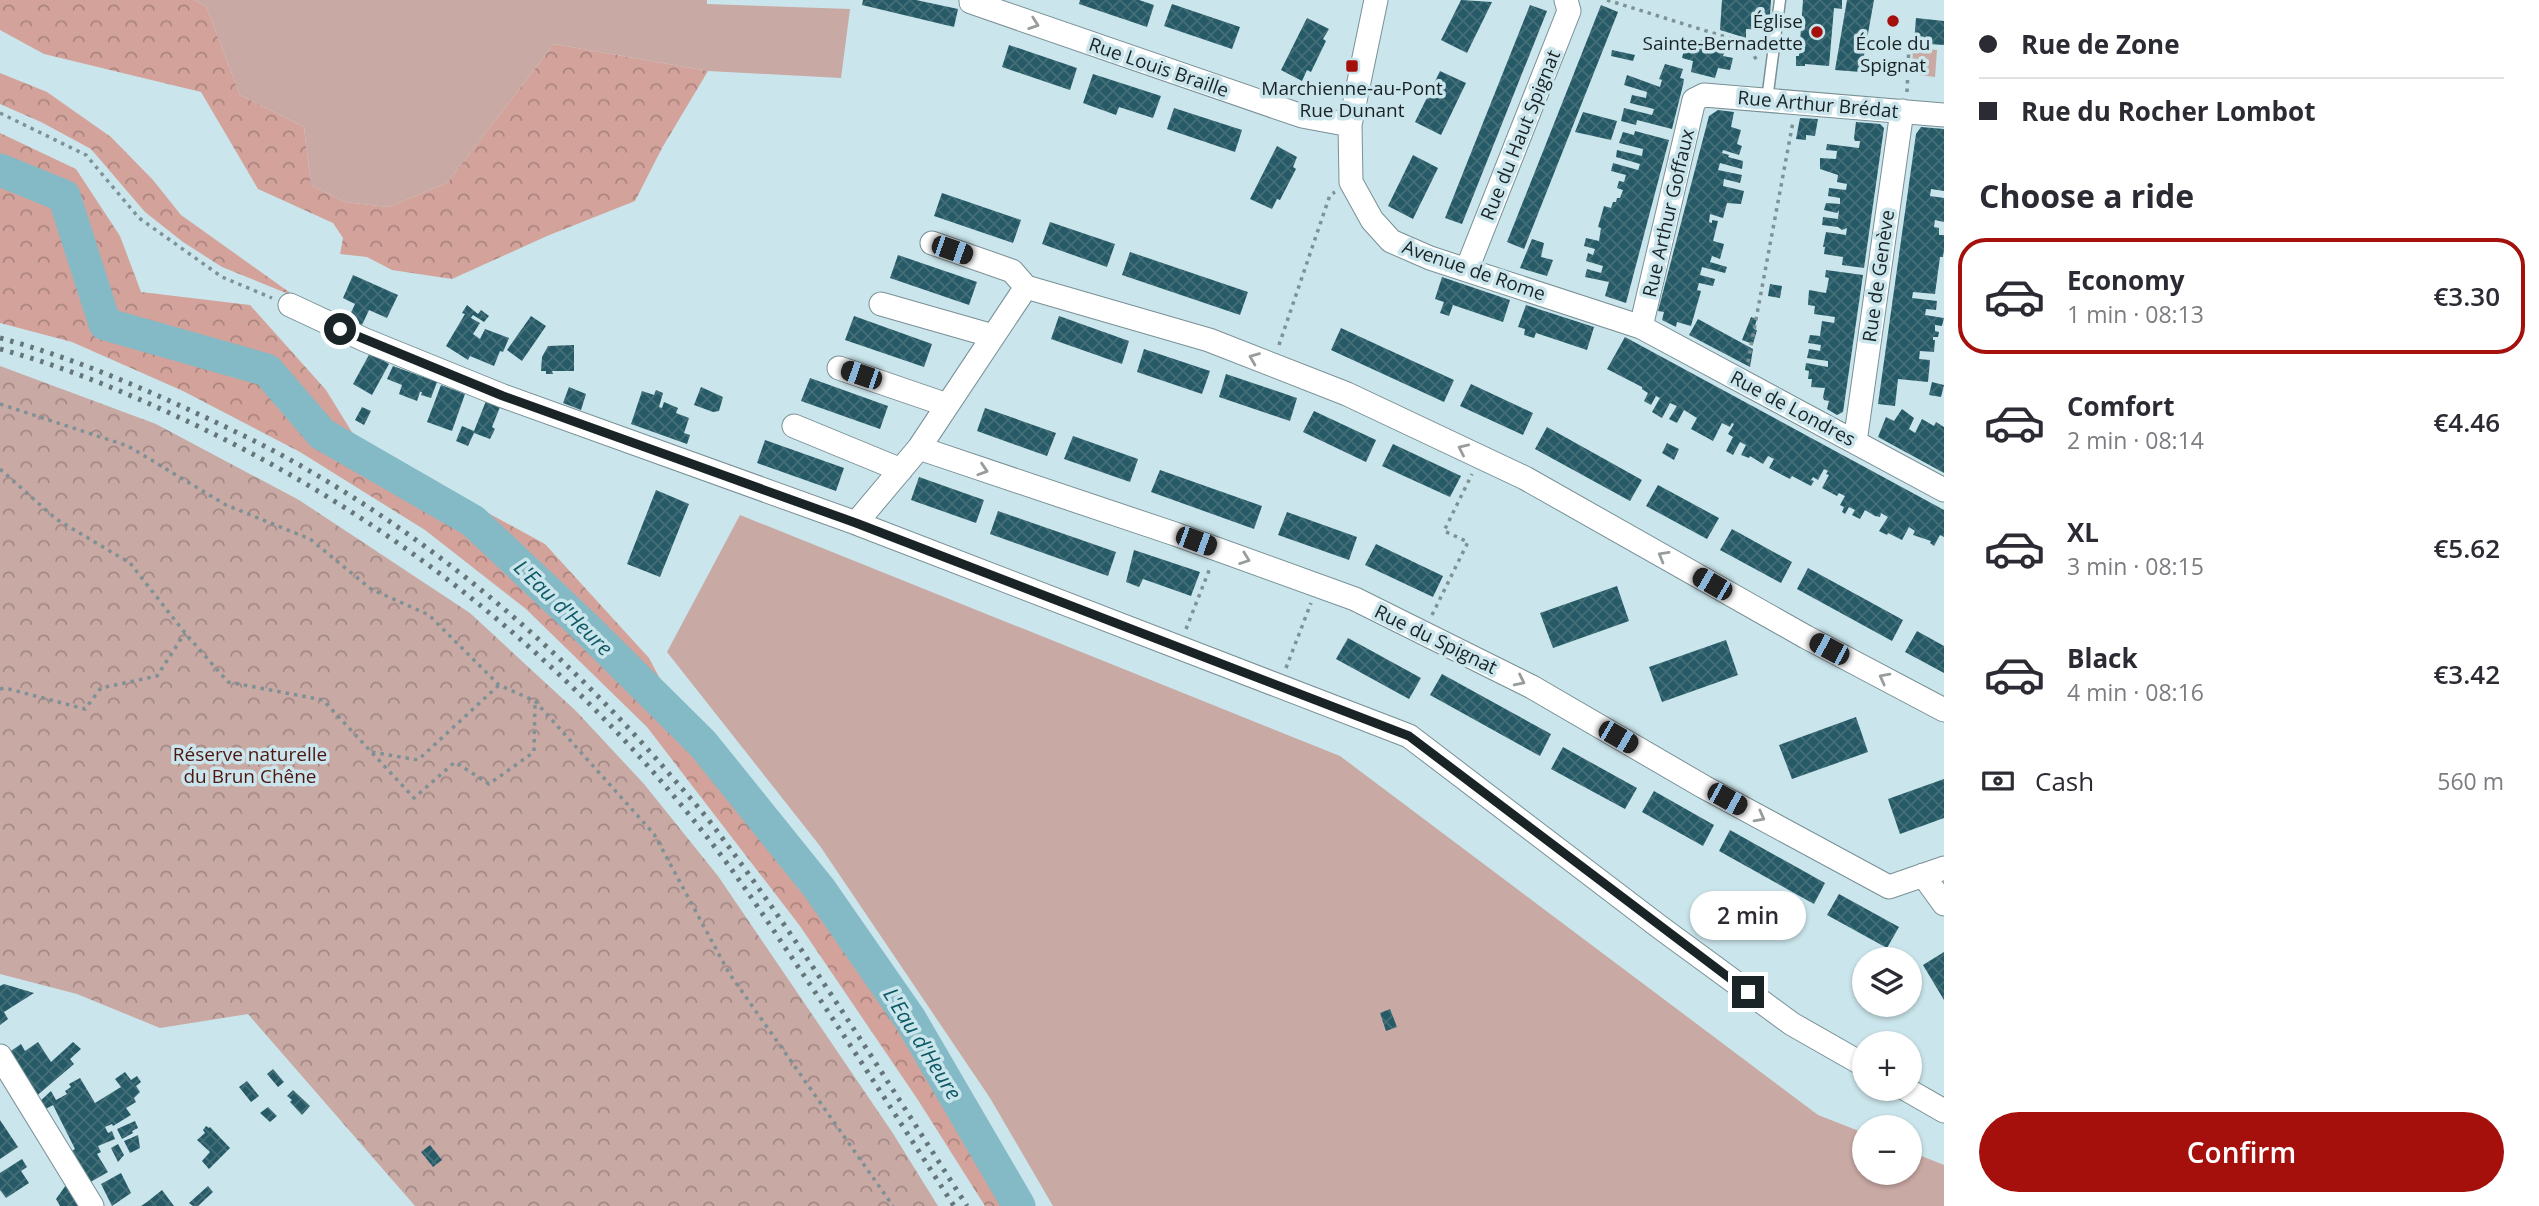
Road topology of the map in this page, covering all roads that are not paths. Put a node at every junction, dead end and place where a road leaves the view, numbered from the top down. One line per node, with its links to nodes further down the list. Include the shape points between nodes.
1 (971, 0): 9 (street, Rue Louis Braille, one-way to 9, via 1303,116)
2 (1376, 0): 9 (street, Avenue de Rome)
3 (1566, 0): 11 (street, Rue du Haut Spignat, via 1569,11)
4 (1780, 0): 5 (lane)
5 (1768, 92): 6 (street, Rue Arthur Brédat, via 1704,95); 7 (street, Rue Arthur Brédat, via 1796,103)
6 (1694, 100): 15 (street, Rue Arthur Goffaux)
7 (1904, 111): 8 (street, Rue Arthur Brédat); 20 (street, Rue de Genève)
8 (1944, 115)
9 (1350, 125): 11 (street, Avenue de Rome, via 1351,182 1372,220 1391,241)
10 (932, 243): 12 (street, via 1012,271)
11 (1467, 269): 15 (street, Avenue de Rome)
12 (1026, 287): 16 (street); 25 (street, one-way to 12, via 1525,478 1347,394 1209,340)
13 (881, 304): 16 (street)
14 (290, 305): 24 (street, via 503,396)
15 (1642, 327): 20 (street, Rue de Londres)
16 (993, 336): 18 (street)
17 (839, 368): 18 (street)
18 (947, 405): 21 (street)
19 (793, 426): 22 (street)
20 (1854, 442): 23 (street, Rue de Londres)
21 (919, 448): 22 (street); 26 (street, Rue du Spignat, one-way to 26, via 1355,598 1532,687 1889,887)
22 (901, 470): 24 (street)
23 (1944, 490)
24 (856, 523): 29 (street, via 1409,736 1781,1016)
25 (1944, 710)
26 (1933, 872): 27 (street, Rue du Spignat)
27 (1944, 904)
28 (0, 1056): 32 (street)
29 (1852, 1058)
30 (1922, 1098): 31 (street)
31 (1944, 1111)
32 (93, 1206)

